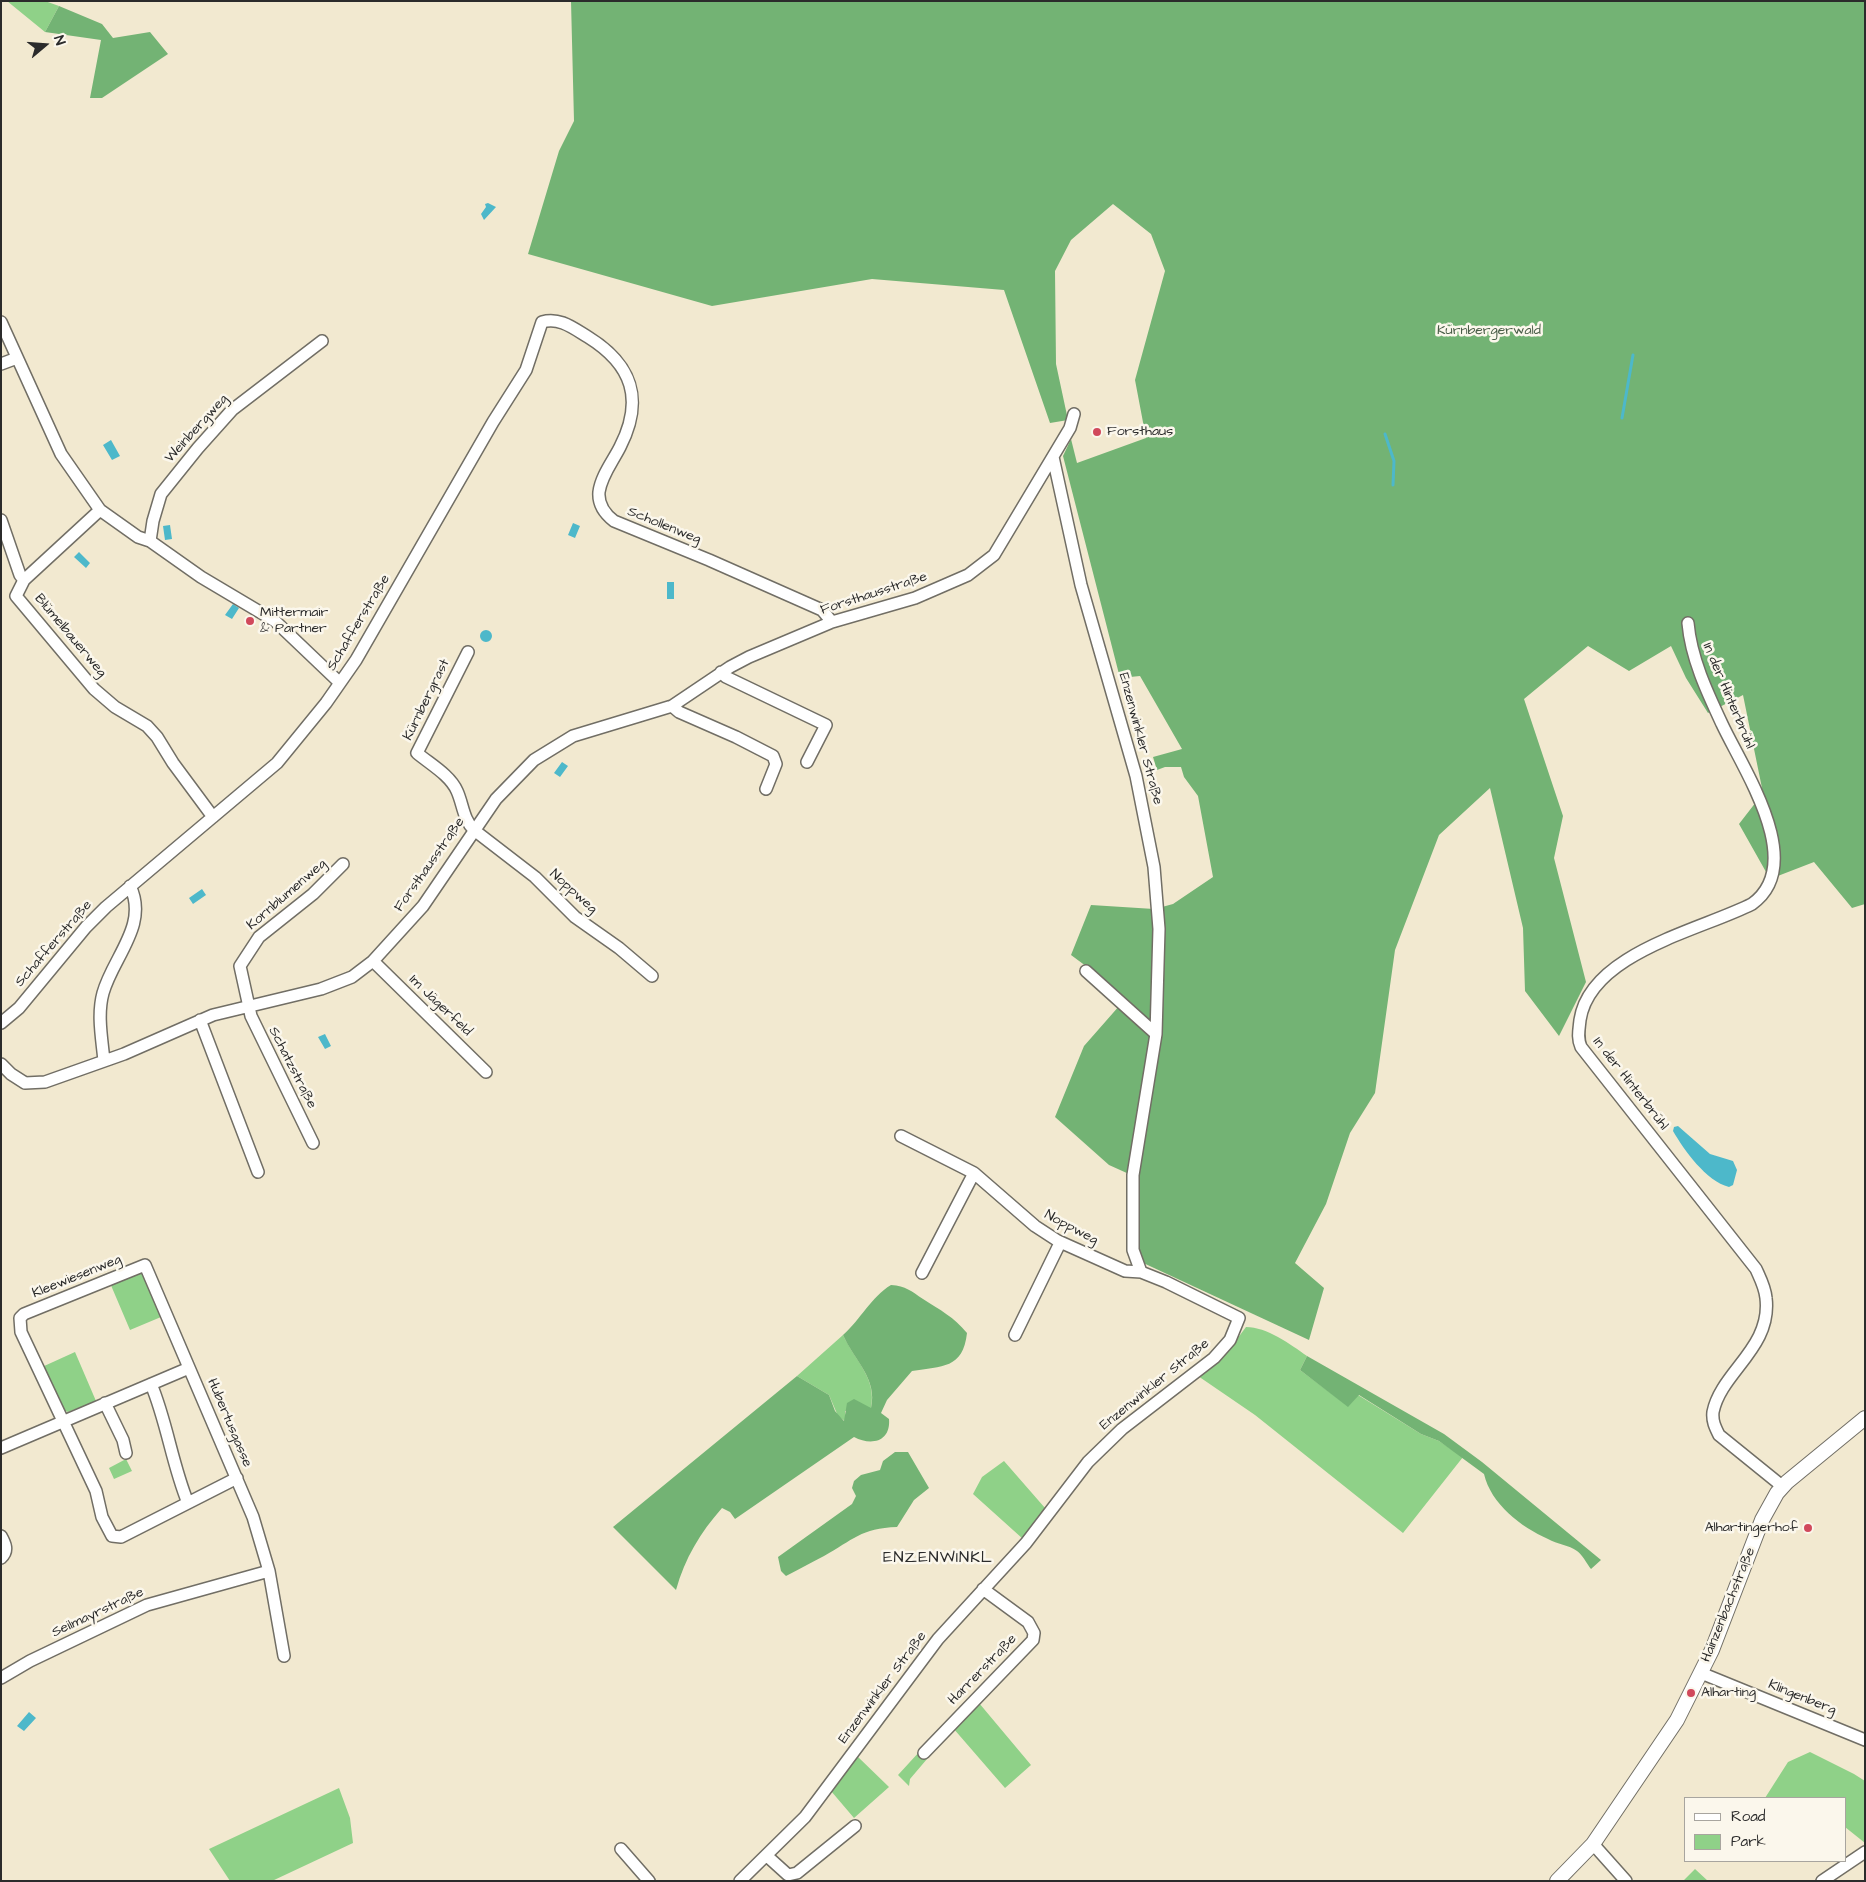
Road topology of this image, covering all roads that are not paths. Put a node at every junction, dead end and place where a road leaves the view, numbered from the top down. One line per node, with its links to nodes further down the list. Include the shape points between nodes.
1 (1, 322): 4 (street)
2 (542, 322): 12 (street, Schollenweg, via 556,320 590,338 617,363 631,383 633,405 630,424 599,494 607,516 822,610); 16 (street, Schafferstraße, via 526,370)
3 (322, 341): 10 (street, Weinbergweg, via 232,410 198,448 161,494)
4 (17, 358): 5 (street); 8 (street, via 61,454)
5 (1, 364)
6 (1074, 414): 7 (street, Forsthausstraße, via 1070,428)
7 (1053, 457): 12 (street, Forsthausstraße, via 994,554 968,575 915,598); 30 (street, Enzenwinkler Straße, via 1082,585 1146,820 1159,929)
8 (100, 510): 10 (street, via 138,537); 11 (street)
9 (1, 520): 11 (street)
10 (150, 541): 16 (street, via 274,621)
11 (24, 580): 20 (street, Blümelbauerweg, via 16,596 30,614 94,689 157,736)
12 (832, 622): 15 (street, Forsthausstraße, via 749,656)
13 (1688, 623): 50 (street, In der Hinterbrühl, via 1690,648 1771,830 1773,877 1763,897 1752,904 1662,941 1614,970 1595,987 1586,1001 1578,1040 1756,1269 1764,1285 1767,1299 1765,1317 1757,1341 1721,1393 1713,1414 1719,1435)
14 (468, 652): 21 (street, Kürnbergrast, via 417,753 451,782 468,825)
15 (721, 672): 17 (street, Forsthausstraße); 18 (street, via 826,725)
16 (340, 683): 20 (street, Schafferstraße, via 286,755)
17 (672, 706): 19 (street, via 773,756 776,764); 21 (street, Forsthausstraße, via 583,732 561,742 512,780)
18 (807, 762)
19 (766, 790)
20 (213, 817): 23 (street, Schafferstraße)
21 (474, 830): 24 (street, Forsthausstraße, via 423,906); 26 (street, Noppweg, via 535,878 575,917)
22 (343, 864): 27 (street, Kornblumenweg, via 318,890 259,937 243,958 240,973)
23 (130, 886): 29 (street, Schafferstraße, via 86,927 19,1008); 31 (street, via 136,906 135,922 111,969 100,1004)
24 (373, 961): 27 (street, Forsthausstraße, via 352,977 321,989); 33 (street, Im Jägerfeld)
25 (1086, 971): 30 (street)
26 (652, 976)
27 (247, 1005): 28 (street, Forsthausstraße); 35 (street, Schatzstraße)
28 (200, 1020): 31 (street, Forsthausstraße); 36 (street)
29 (1, 1023)
30 (1156, 1034): 39 (street, Enzenwinkler Straße, via 1132,1175 1133,1250)
31 (104, 1061): 32 (street, Forsthausstraße, via 35,1084 19,1080)
32 (1, 1064)
33 (486, 1072)
34 (901, 1136): 37 (street, Noppweg)
35 (313, 1143)
36 (258, 1172)
37 (974, 1173): 38 (street, Noppweg, via 1035,1226); 40 (street)
38 (1060, 1243): 39 (street, Noppweg, via 1125,1271); 41 (street)
39 (1141, 1272): 55 (street, Enzenwinkler Straße, via 1239,1318 1230,1340 1214,1358 1122,1429 1088,1462 1026,1543)
40 (922, 1273)
41 (1015, 1335)
42 (189, 1368): 43 (street, Hubertusgasse); 46 (street, Kleewiesenweg, via 146,1265 24,1314 20,1318 21,1332); 49 (street, Hubertusgasse)
43 (152, 1384): 44 (street, Hubertusgasse); 51 (street, via 162,1408)
44 (105, 1403): 46 (street, Hubertusgasse); 48 (street)
45 (1865, 1418): 50 (street, Hainzenbachstraße)
46 (63, 1420): 47 (street, Hubertusgasse); 51 (street, Hubertusgasse, via 96,1491 102,1517 112,1536 121,1537)
47 (1, 1448)
48 (126, 1453)
49 (237, 1478): 51 (street, Hubertusgasse); 54 (street)
50 (1782, 1486): 57 (street, Hainzenbachstraße, via 1762,1520)
51 (188, 1503)
52 (1, 1536): 53 (street, via 6,1552)
53 (1, 1558)
54 (269, 1571): 56 (street); 58 (street, Seilmayrstraße, via 147,1605)
55 (983, 1590): 60 (street, Harrerstraße, via 1028,1622 1034,1633 1033,1640); 65 (street, Enzenwinkler Straße, via 938,1639 826,1792)
56 (284, 1656)
57 (1701, 1673): 59 (street, Klingenberg); 62 (street, Hainzenbachstraße, via 1677,1720)
58 (1, 1678)
59 (1865, 1740)
60 (924, 1754)
61 (855, 1826): 65 (street, via 797,1873 788,1875)
62 (1593, 1844): 68 (street, Hainzenbachstraße); 69 (street)
63 (621, 1849): 66 (street)
64 (1865, 1852): 70 (street)
65 (766, 1856): 67 (street, Enzenwinkler Straße)
66 (650, 1881)
67 (740, 1881)
68 (1557, 1881)
69 (1626, 1881)
70 (1822, 1881)

